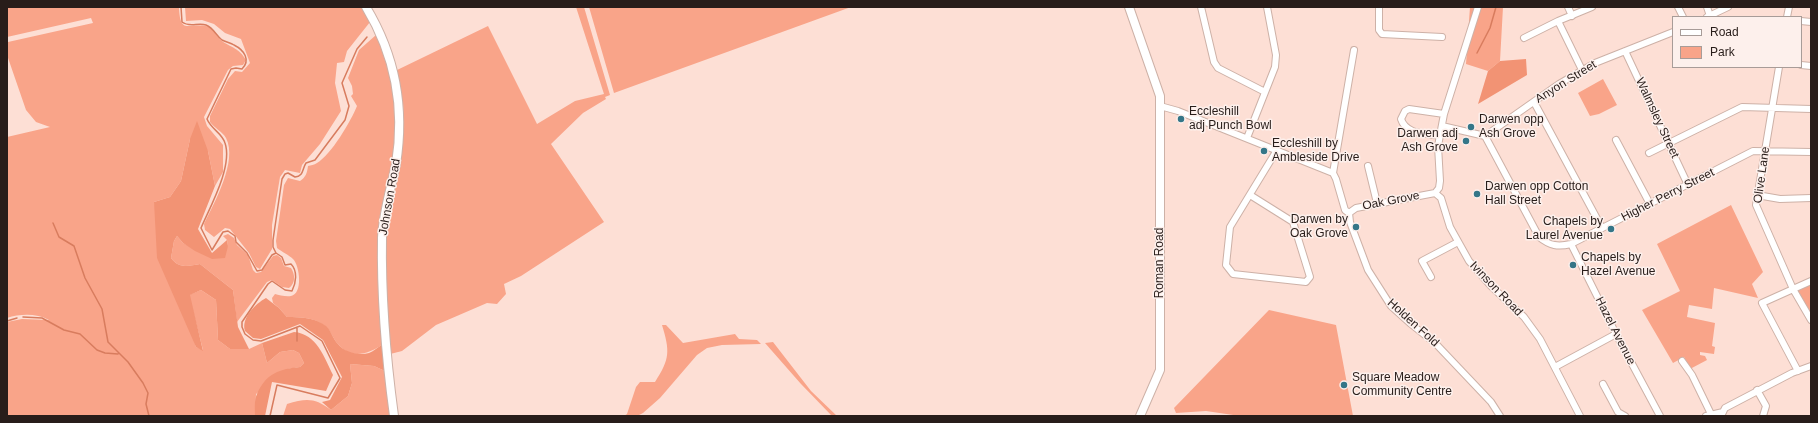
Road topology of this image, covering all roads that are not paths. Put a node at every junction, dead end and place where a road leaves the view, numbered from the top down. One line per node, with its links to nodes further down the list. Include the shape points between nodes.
1 (366, 7): 67 (street, Johnson Road, via 387,48 400,114 398,146 382,237 385,333)
2 (1129, 7): 27 (street, Roman Road, via 1160,96)
3 (1200, 7): 25 (street, via 1214,62 1218,68)
4 (1267, 7): 25 (street, via 1276,55 1275,67)
5 (1380, 7): 17 (street, via 1379,30 1382,34)
6 (1478, 7): 30 (street)
7 (1568, 7): 12 (street)
8 (1592, 7): 12 (street)
9 (1678, 7): 13 (street)
10 (1707, 7): 14 (street)
11 (1728, 7): 14 (street)
12 (1572, 16): 15 (street)
13 (1682, 16)
14 (1709, 16)
15 (1558, 22): 18 (street); 24 (street)
16 (1672, 32): 20 (street, Anyon Street)
17 (1442, 37)
18 (1524, 38)
19 (1354, 50): 22 (street)
20 (1625, 51): 24 (street, Anyon Street, via 1595,62); 36 (street, Walmsley Street)
21 (1346, 56): 22 (street)
22 (1353, 58): 42 (street)
23 (1779, 68): 28 (street, Olive Lane)
24 (1582, 70): 26 (street, Anyon Street)
25 (1265, 92): 34 (street)
26 (1534, 102): 33 (street, Anyon Street); 51 (street)
27 (1160, 106): 34 (street); 68 (street, Roman Road, via 1160,370)
28 (1772, 109): 29 (street); 36 (street, via 1742,107); 38 (street, Olive Lane)
29 (1811, 109)
30 (1444, 114): 31 (street); 32 (street, via 1409,109 1401,119 1403,125 1411,131)
31 (1442, 126): 32 (street); 33 (street)
32 (1440, 136): 44 (street, via 1440,181)
33 (1484, 136): 53 (street, via 1539,237 1547,244 1560,247)
34 (1247, 138): 37 (street)
35 (1616, 140): 49 (street)
36 (1669, 143): 40 (street); 43 (street, Walmsley Street)
37 (1277, 150): 42 (street); 45 (street)
38 (1765, 151): 39 (street, Higher Perry Street); 43 (street, Higher Perry Street, via 1753,151); 46 (street, Olive Lane)
39 (1811, 152)
40 (1649, 154)
41 (1368, 166): 48 (street)
42 (1333, 173): 50 (street, Holden Fold, via 1345,210)
43 (1688, 185): 49 (street, Higher Perry Street)
44 (1435, 193): 48 (street, Oak Grove); 52 (street, Ivinson Road, via 1441,198 1450,227)
45 (1250, 195): 45 (street, via 1293,222 1310,277 1306,282 1233,274 1226,265 1230,227)
46 (1758, 195): 47 (street, via 1780,199); 56 (street, Olive Lane, via 1756,205)
47 (1811, 198)
48 (1377, 203): 50 (street, Oak Grove, via 1356,208)
49 (1650, 204): 51 (street, Higher Perry Street)
50 (1350, 213): 69 (street, Holden Fold, via 1350,222 1368,270 1391,306 1436,344)
51 (1602, 228): 53 (street, Higher Perry Street)
52 (1458, 242): 54 (street, via 1422,261); 61 (street, Ivinson Road, via 1469,261 1524,317 1540,339)
53 (1571, 244): 58 (street, Hazel Avenue)
54 (1431, 278)
55 (1811, 280): 56 (street)
56 (1793, 289): 57 (street, Olive Lane); 62 (street, via 1762,303)
57 (1811, 320)
58 (1616, 334): 61 (street); 72 (street, Hazel Avenue)
59 (1682, 361): 66 (street, via 1692,375)
60 (1811, 366): 62 (street)
61 (1554, 367): 70 (street, Ivinson Road)
62 (1798, 371): 64 (street)
63 (1603, 384): 71 (street, via 1618,412)
64 (1756, 390): 65 (street, via 1725,408); 73 (street, via 1766,406)
65 (1722, 414): 66 (street)
66 (1708, 415)
67 (394, 416)
68 (1140, 416)
69 (1500, 416)
70 (1580, 416)
71 (1625, 416)
72 (1660, 416)
73 (1763, 416)

